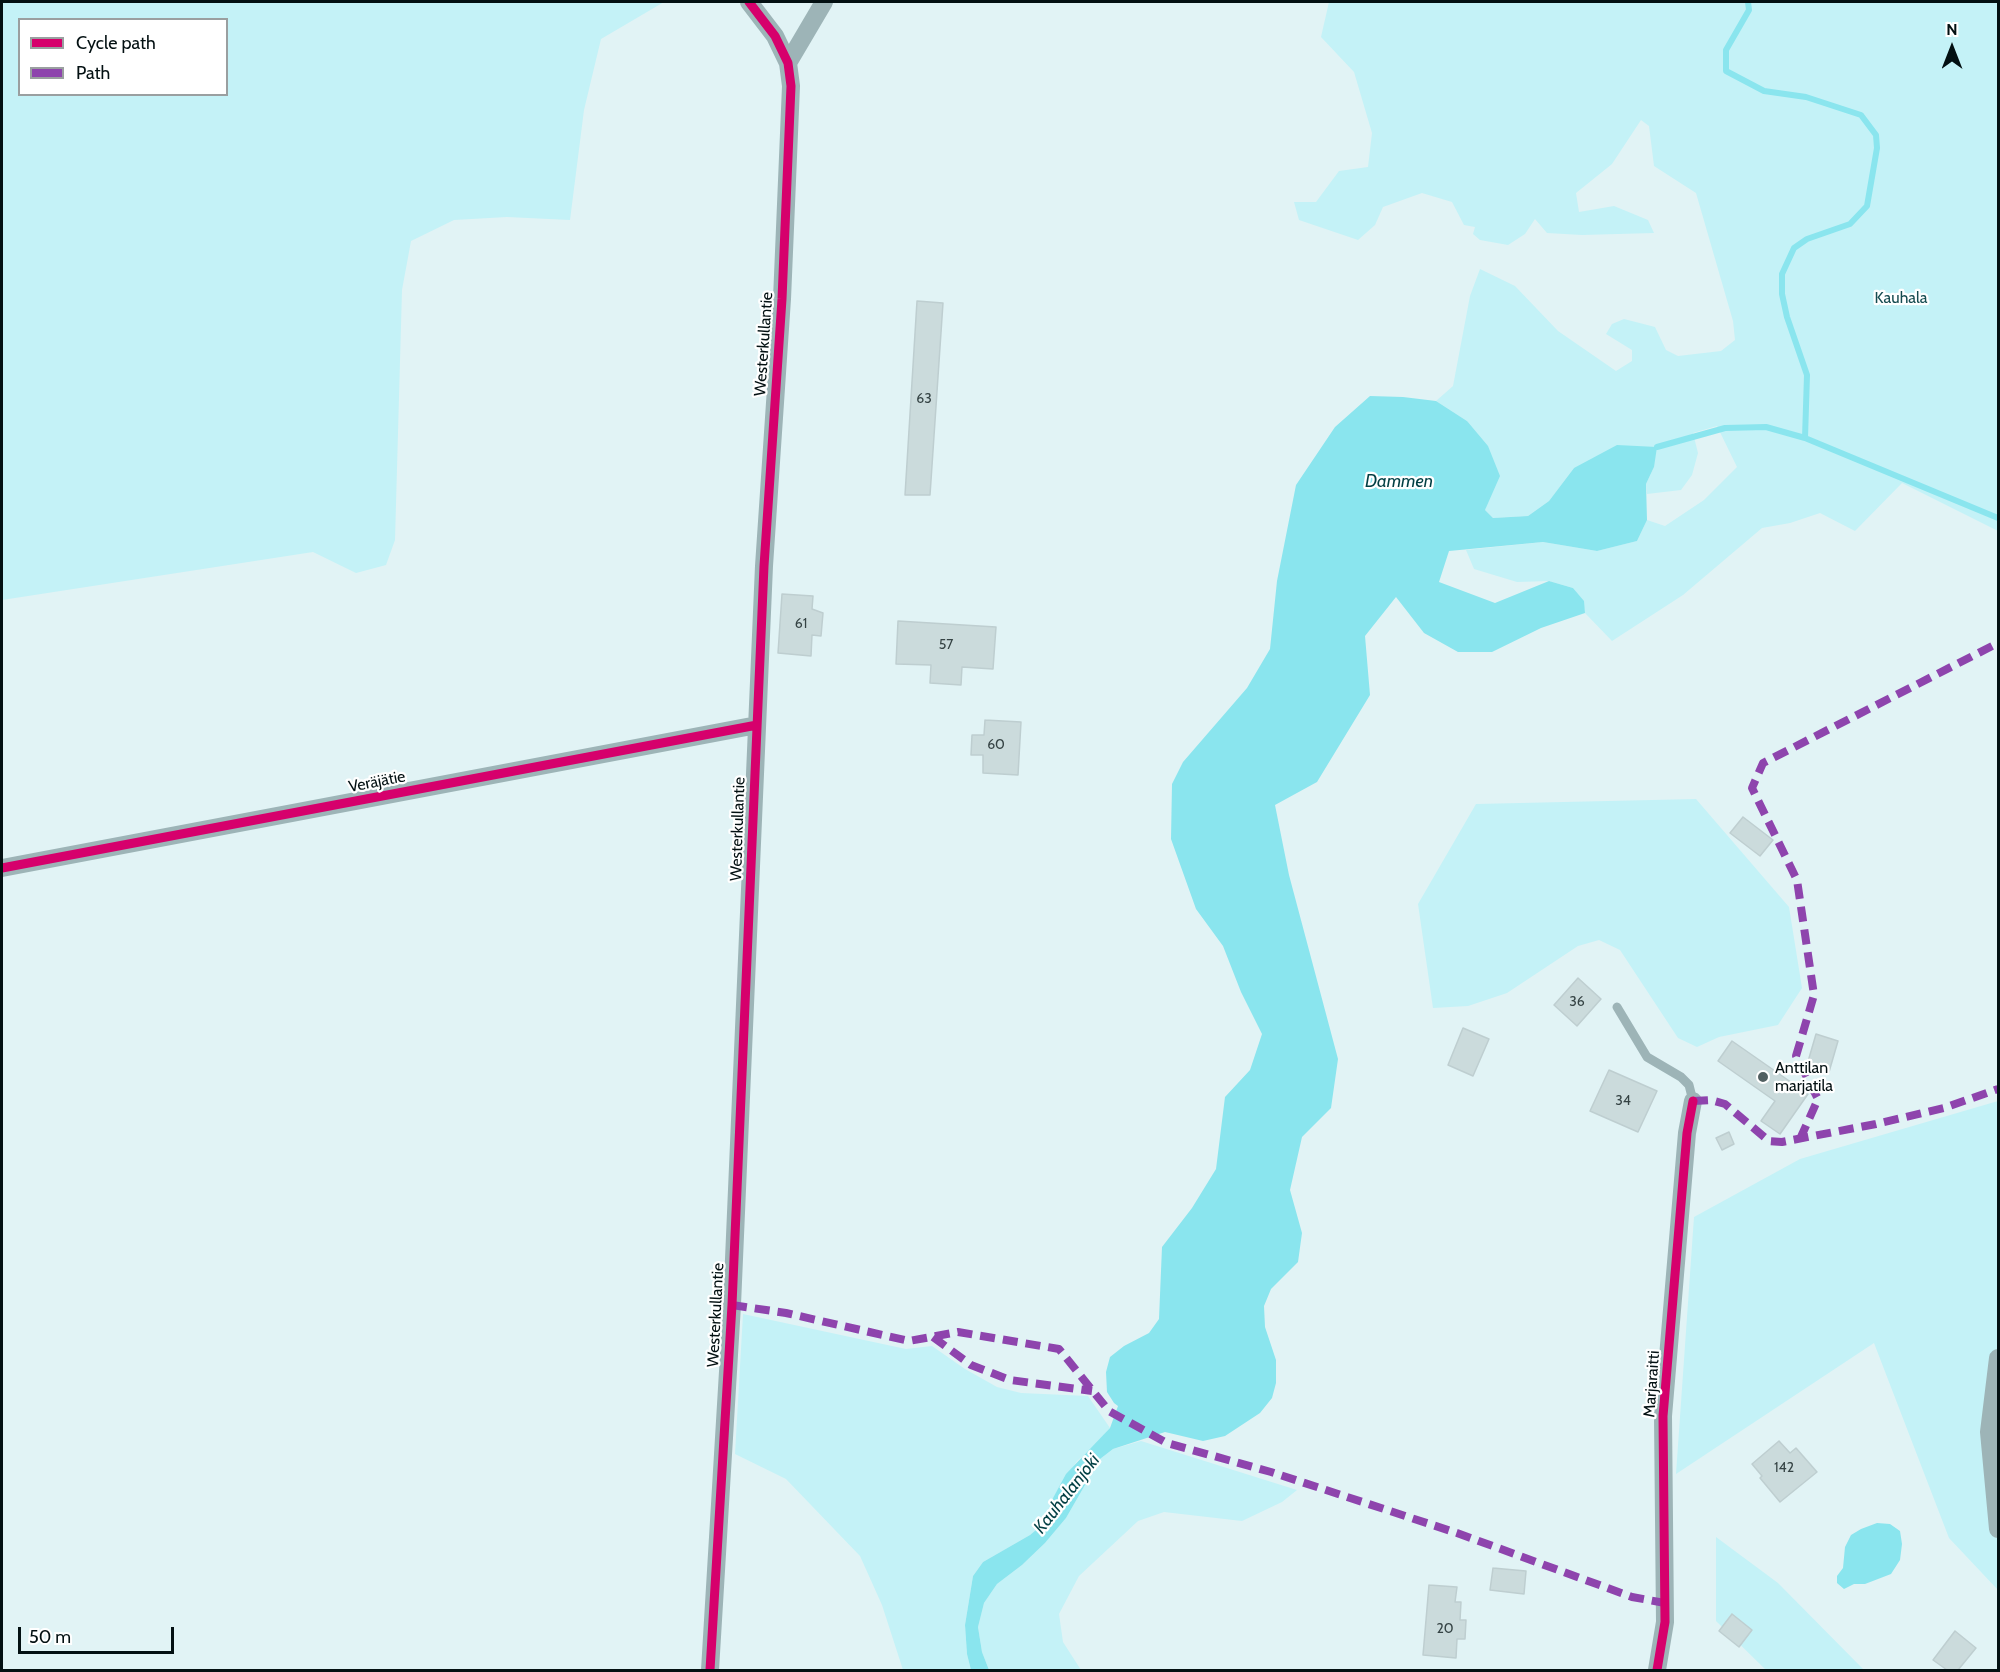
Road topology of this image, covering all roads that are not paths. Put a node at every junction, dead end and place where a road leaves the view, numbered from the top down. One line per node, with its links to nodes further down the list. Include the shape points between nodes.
1 (749, 2): 3 (street, Westerkullantie, via 775,36)
2 (824, 2): 3 (street)
3 (788, 63): 4 (street, Westerkullantie, via 791,86 782,299)
4 (757, 725): 5 (street, Veräjätie); 10 (street, Westerkullantie, via 732,1305)
5 (2, 868)
6 (1617, 1007): 7 (lane, via 1647,1057 1681,1077 1689,1085)
7 (1693, 1101): 11 (street, Marjaraitti, via 1687,1133 1664,1416 1665,1622)
8 (1998, 1358): 9 (street, via 1989,1432)
9 (1998, 1529)
10 (710, 1671)
11 (1657, 1671)

